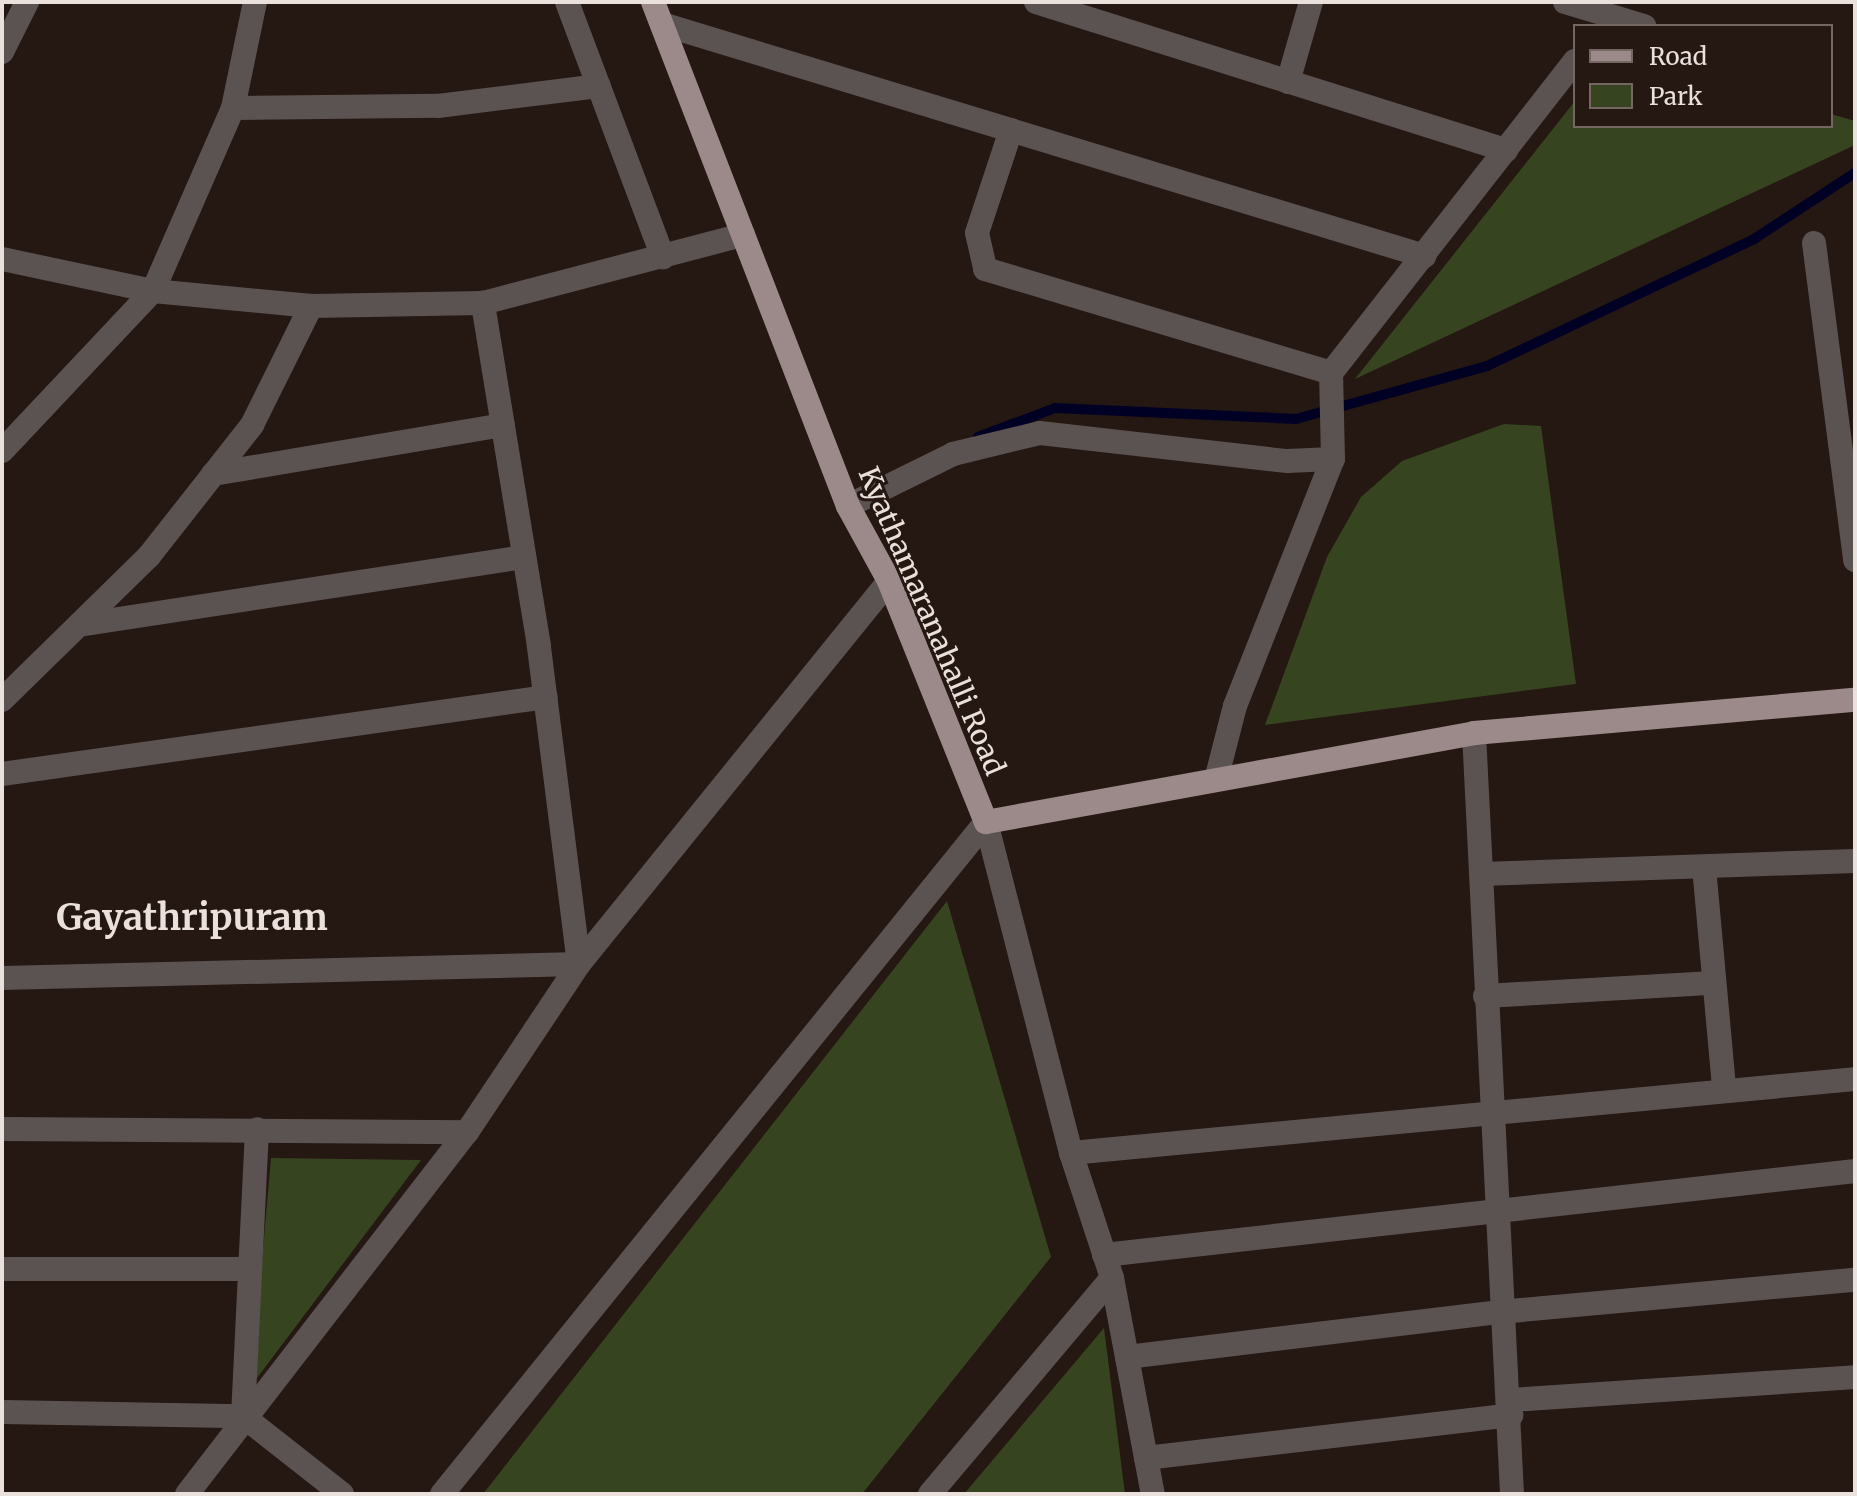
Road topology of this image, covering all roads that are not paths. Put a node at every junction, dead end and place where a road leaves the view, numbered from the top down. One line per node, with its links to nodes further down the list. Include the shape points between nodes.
1 (27, 2): 10 (street)
2 (255, 2): 14 (street)
3 (567, 2): 13 (street)
4 (1036, 2): 12 (street)
5 (1311, 2): 12 (street)
6 (1565, 2): 8 (street)
7 (658, 13): 15 (street); 17 (main road, Kyathamaranahalli Road)
8 (1606, 21): 9 (street)
9 (1629, 24)
10 (5, 37)
11 (1573, 64): 16 (street)
12 (1288, 82): 16 (street)
13 (599, 86): 14 (street, via 438,106); 20 (street)
14 (233, 108): 22 (street)
15 (1011, 130): 19 (street); 25 (street, via 977,233 985,269)
16 (1506, 150): 19 (street)
17 (743, 235): 20 (street); 30 (main road, Kyathamaranahalli Road)
18 (1814, 243): 32 (street)
19 (1424, 256): 25 (street)
20 (663, 258): 23 (street)
21 (2, 259): 22 (street)
22 (153, 291): 24 (street); 27 (street)
23 (483, 303): 24 (street); 26 (street)
24 (311, 306): 29 (street, via 252,425)
25 (1332, 383): 28 (street)
26 (503, 425): 29 (street); 31 (street)
27 (2, 451)
28 (1333, 459): 30 (street, via 1287,461 1040,433 953,454); 40 (street, via 1235,706)
29 (213, 474): 34 (street, via 149,556)
30 (848, 506): 33 (main road, Kyathamaranahalli Road)
31 (523, 557): 34 (street); 35 (street)
32 (1855, 560)
33 (889, 581): 41 (main road, Kyathamaranahalli Road); 45 (street)
34 (79, 625): 36 (street)
35 (546, 697): 39 (street); 45 (street)
36 (2, 700)
37 (1855, 700): 38 (main road)
38 (1474, 733): 40 (main road); 44 (street)
39 (2, 774)
40 (1217, 776): 41 (main road)
41 (986, 822): 55 (street, Kyathamaranahalli Road); 71 (street)
42 (1855, 861): 43 (street)
43 (1704, 867): 44 (street); 47 (street)
44 (1481, 874): 48 (street)
45 (579, 964): 46 (street); 54 (street)
46 (2, 978)
47 (1713, 983): 48 (street); 50 (street)
48 (1485, 996): 51 (street)
49 (1855, 1079): 50 (street)
50 (1724, 1087): 51 (street)
51 (1487, 1111): 55 (street); 57 (street)
52 (2, 1129): 53 (street)
53 (257, 1129): 54 (street); 60 (street)
54 (467, 1132): 67 (street)
55 (1071, 1153): 58 (street, Kyathamaranahalli Road)
56 (1855, 1171): 57 (street)
57 (1499, 1209): 58 (street); 62 (street)
58 (1108, 1266): 63 (street, Kyathamaranahalli Road); 72 (street)
59 (2, 1269): 60 (street)
60 (247, 1269): 67 (street)
61 (1855, 1280): 62 (street)
62 (1500, 1312): 63 (street); 65 (street)
63 (1127, 1357): 68 (street, Kyathamaranahalli Road)
64 (1855, 1377): 65 (street)
65 (1511, 1408): 68 (street); 74 (street)
66 (2, 1412): 67 (street)
67 (243, 1416): 69 (street); 70 (street)
68 (1146, 1458): 73 (street, Kyathamaranahalli Road)
69 (187, 1494)
70 (342, 1494)
71 (442, 1494)
72 (930, 1494)
73 (1153, 1494)
74 (1512, 1494)

